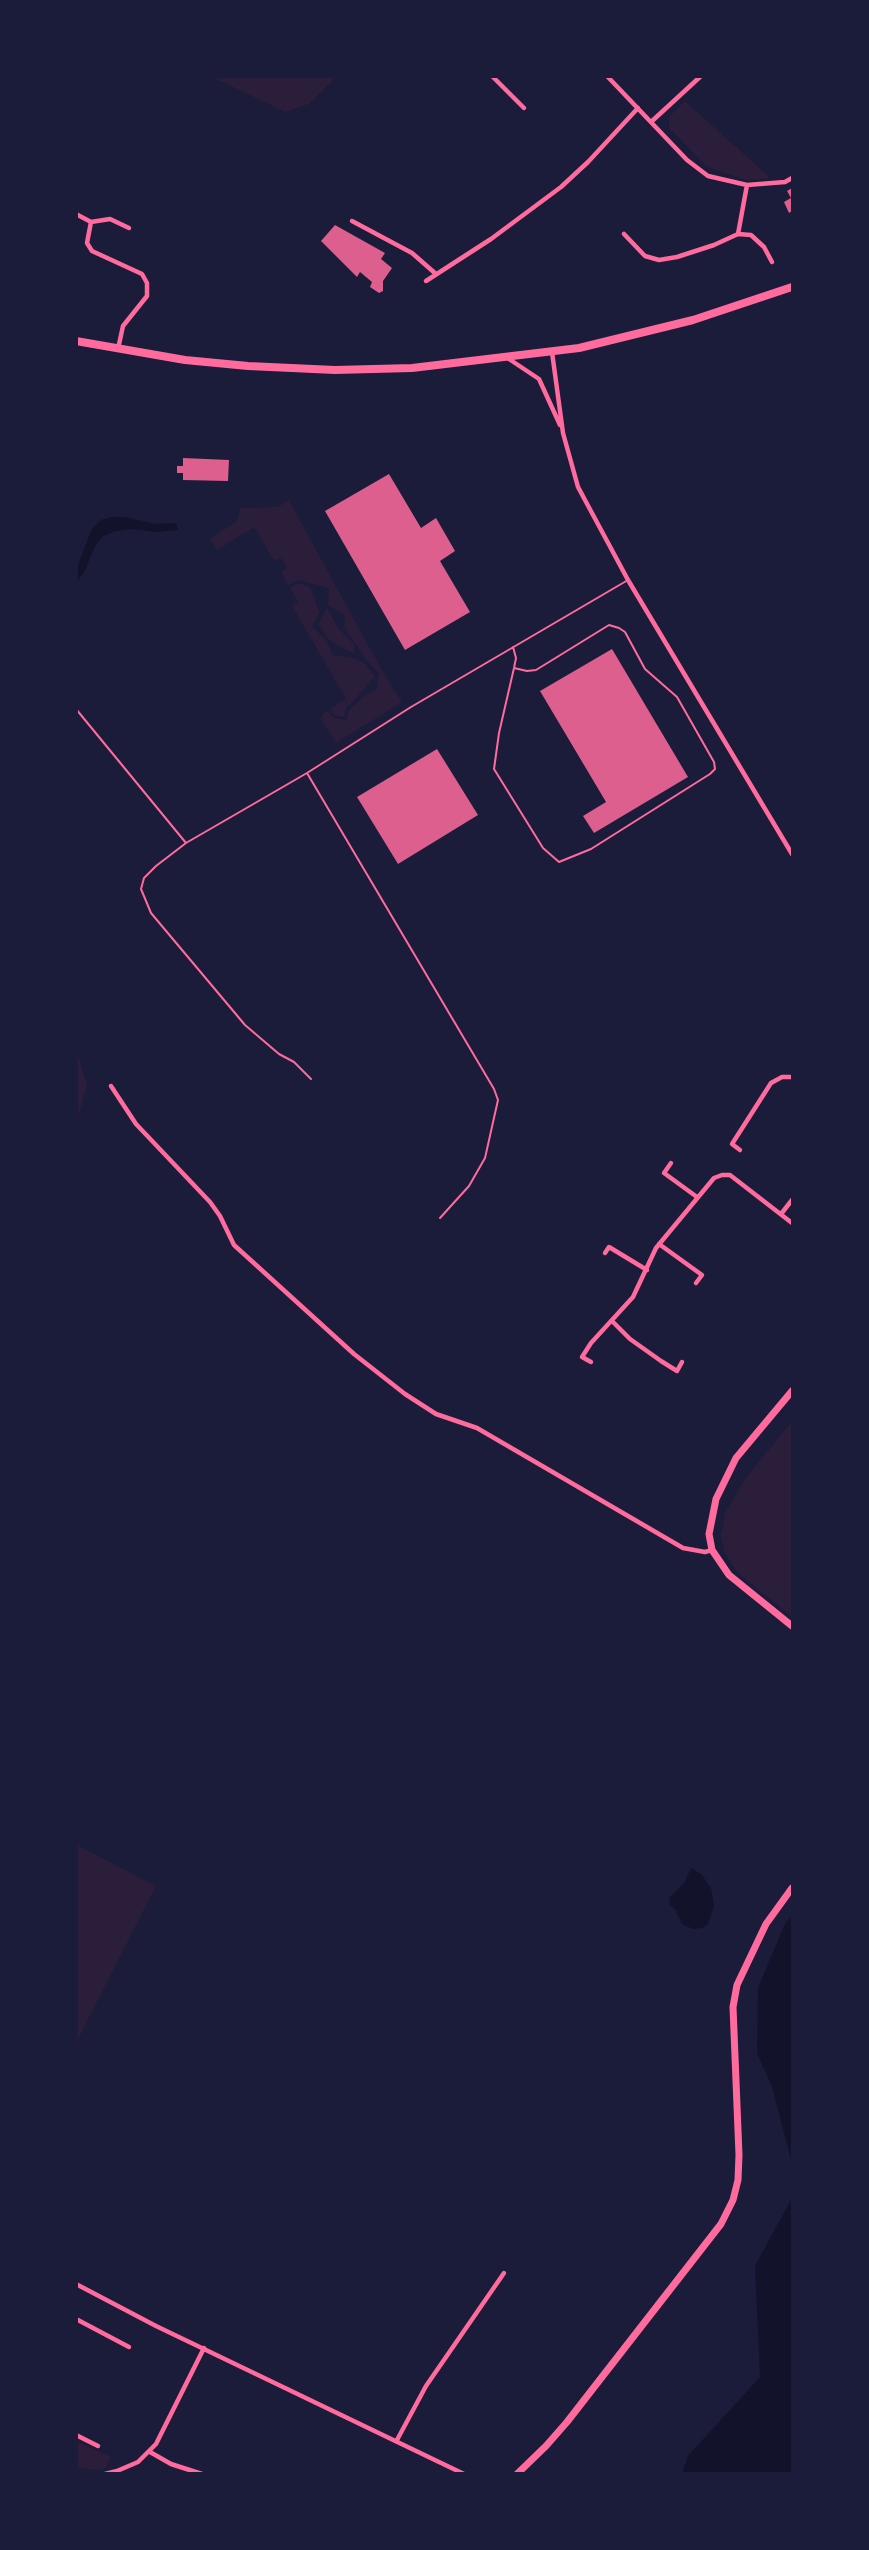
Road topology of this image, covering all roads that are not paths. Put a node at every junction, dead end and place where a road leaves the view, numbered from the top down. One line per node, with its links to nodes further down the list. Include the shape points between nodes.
1 (492, 76): 4 (street)
2 (607, 76): 5 (street)
3 (701, 76): 6 (street)
4 (524, 108)
5 (638, 108): 6 (street); 16 (street, via 561,187)
6 (651, 122): 8 (street, via 708,176)
7 (792, 178): 8 (street)
8 (747, 185): 14 (street)
9 (76, 214): 11 (street)
10 (352, 221): 16 (street, via 412,253)
11 (91, 222): 12 (street, via 110,219); 20 (street, via 87,243 92,251 142,274 148,290 123,326)
12 (129, 228)
13 (624, 234): 14 (street, via 645,256 659,260)
14 (738, 234): 15 (street, via 750,235 764,247)
15 (772, 262)
16 (436, 274): 17 (street)
17 (426, 281)
18 (792, 287): 21 (main road, via 742,306 640,335)
19 (76, 341): 20 (main road)
20 (118, 349): 22 (main road, via 185,360 335,370 412,368)
21 (552, 351): 22 (main road); 23 (street)
22 (506, 357): 23 (street, via 539,379)
23 (563, 433): 24 (street, via 578,487)
24 (628, 580): 25 (lane); 30 (street)
25 (513, 647): 26 (lane); 28 (lane)
26 (514, 668): 26 (lane, via 494,769 543,848 559,862 591,849 715,769 677,697 645,669 625,632 618,628 609,625 536,669)
27 (76, 709): 29 (lane)
28 (307, 773): 29 (lane); 39 (lane, via 498,1100 485,1158 468,1186)
29 (186, 843): 32 (lane, via 144,878 141,889 151,913 245,1025)
30 (792, 854)
31 (792, 1077): 34 (street, via 771,1083 732,1144)
32 (311, 1079)
33 (111, 1086): 49 (street, via 136,1124 210,1202 234,1245 354,1354 405,1394 436,1414 477,1428 683,1548)
34 (740, 1150)
35 (670, 1163): 36 (street, via 664,1173)
36 (697, 1197): 38 (street, via 714,1178 730,1175); 41 (street)
37 (792, 1200): 38 (street)
38 (781, 1214): 40 (street)
39 (440, 1218)
40 (792, 1223)
41 (659, 1244): 43 (street); 44 (street, via 702,1275)
42 (605, 1253): 43 (street, via 609,1246)
43 (647, 1270): 45 (street, via 633,1297)
44 (696, 1283)
45 (612, 1321): 46 (street, via 582,1357); 47 (street, via 630,1339 677,1371)
46 (591, 1362)
47 (682, 1362)
48 (792, 1391): 49 (main road, via 751,1438 725,1478 710,1518)
49 (712, 1550): 50 (main road, via 729,1575)
50 (792, 1626)
51 (792, 1888): 64 (main road, via 766,1924 737,1985 733,2007 738,2181 722,2224 567,2422)
52 (504, 2273): 58 (street, via 426,2386)
53 (76, 2284): 56 (street)
54 (76, 2319): 55 (street)
55 (129, 2347)
56 (204, 2348): 58 (street); 60 (street)
57 (76, 2436): 59 (street)
58 (397, 2440): 63 (street)
59 (98, 2446)
60 (150, 2452): 61 (street, via 138,2462); 62 (street)
61 (105, 2474)
62 (202, 2474)
63 (464, 2474)
64 (517, 2474)

